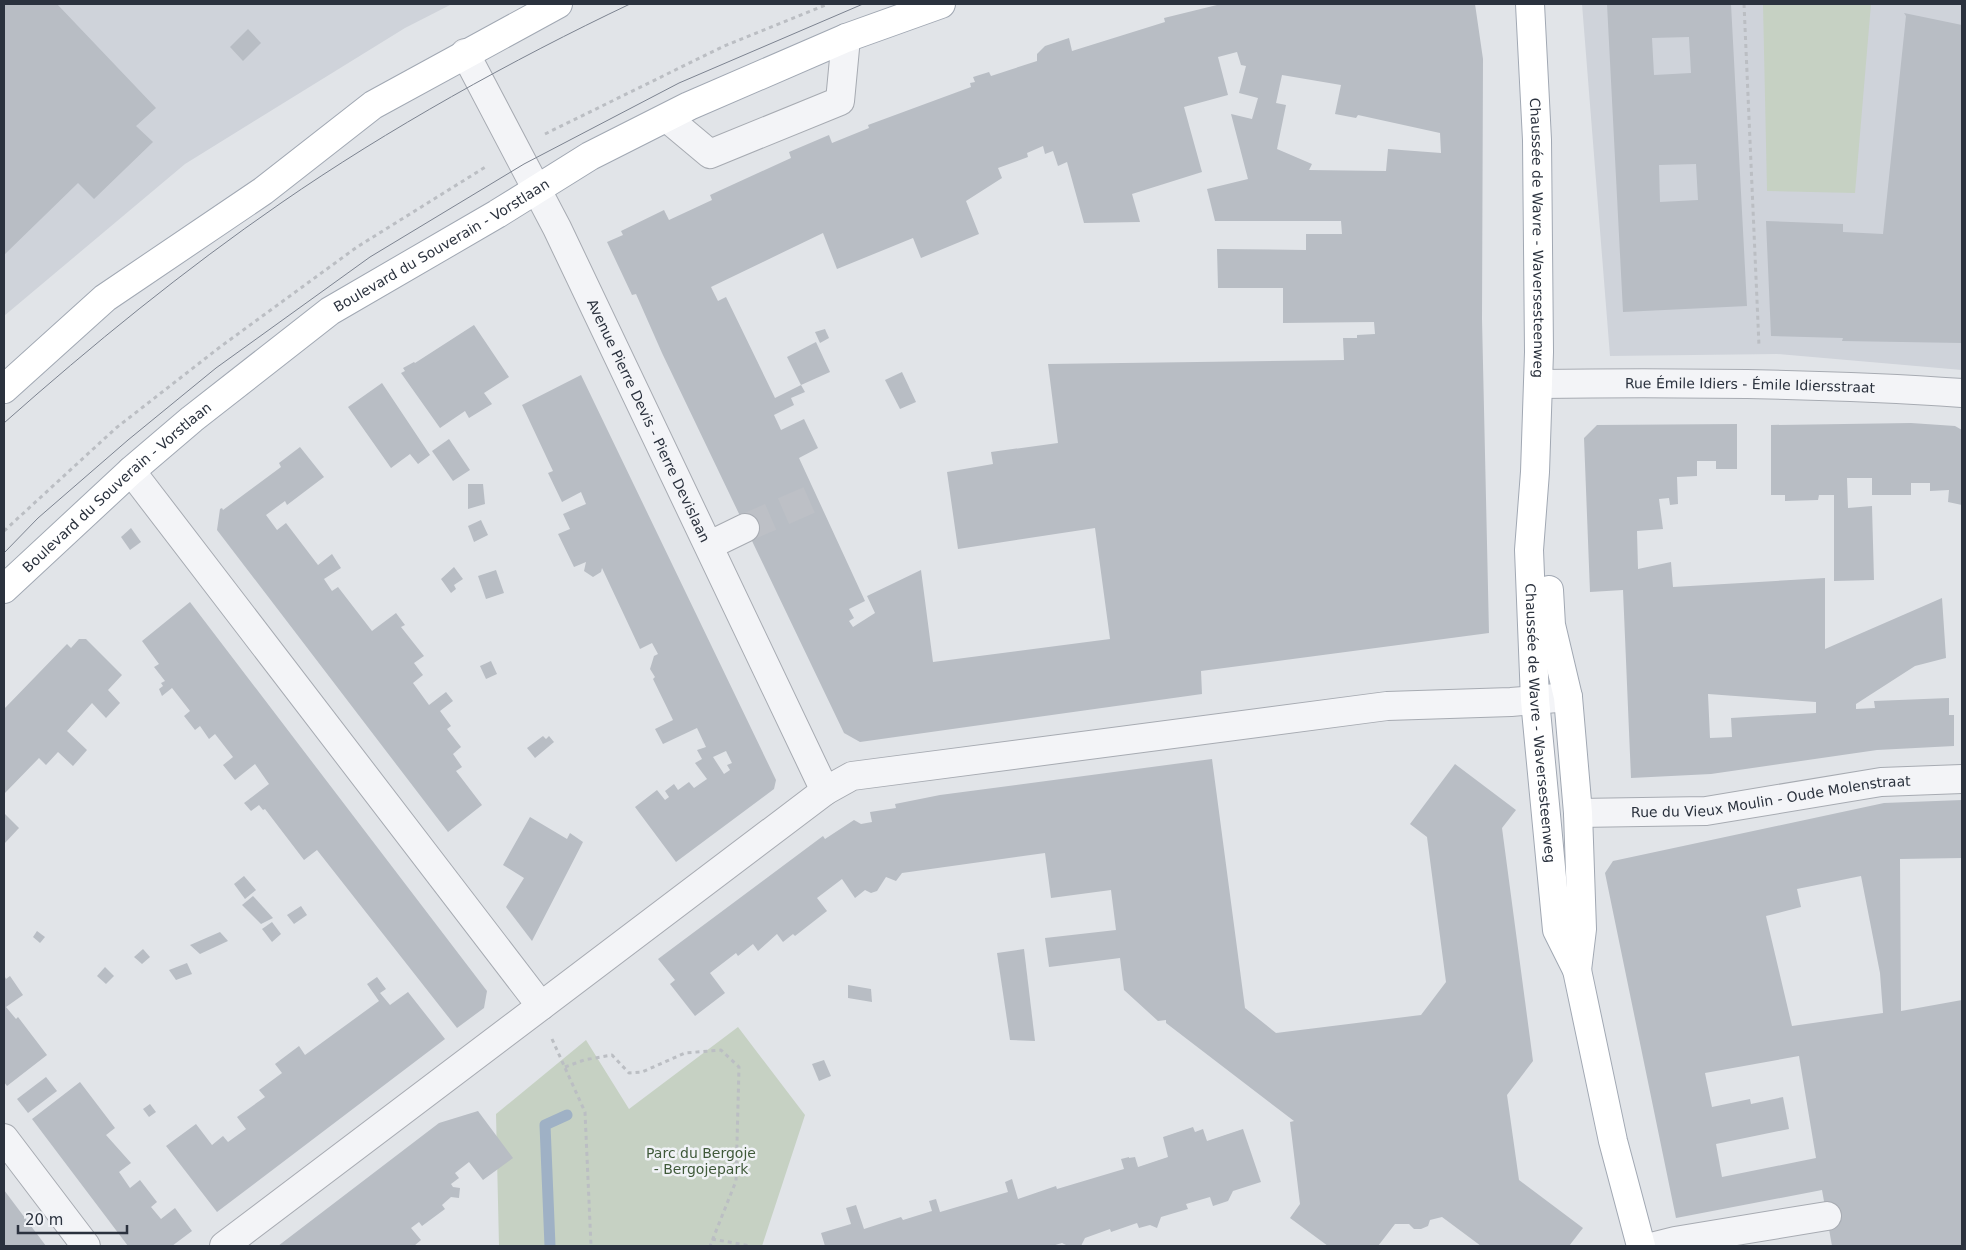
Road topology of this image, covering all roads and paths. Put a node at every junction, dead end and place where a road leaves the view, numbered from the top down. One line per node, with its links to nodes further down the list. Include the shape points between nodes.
1 (558, 4): 6 (main road)
2 (941, 4): 5 (main road, Boulevard du Souverain - Vorstlaan)
3 (1530, 4): 10 (main road, Chaussée de Wavre - Waversesteenweg, via 1537,140)
4 (1744, 4): 9 (path)
5 (846, 38): 7 (main road, Boulevard du Souverain - Vorstlaan); 7 (street, via 840,101 710,154)
6 (465, 53): 8 (street, Avenue Pierre Devis - Pierre Devislaan); 11 (main road, via 373,105 263,191 104,298)
7 (667, 118): 8 (main road, Boulevard du Souverain - Vorstlaan, via 590,156)
8 (538, 189): 13 (main road, Boulevard du Souverain - Vorstlaan, via 330,311); 16 (street, Avenue Pierre Devis - Pierre Devislaan)
9 (1759, 346)
10 (1539, 384): 12 (street, Rue Émile Idiers - Émile Idiersstraat, via 1751,384); 14 (main road, Chaussée de Wavre - Waversesteenweg)
11 (4, 389)
12 (1962, 393)
13 (131, 471): 17 (main road, Boulevard du Souverain - Vorstlaan); 24 (street)
14 (1535, 472): 18 (main road, Chaussée de Wavre - Waversesteenweg, via 1547,549 1551,625); 19 (main road, Chaussée de Wavre - Waversesteenweg, via 1529,550)
15 (745, 528): 16 (street)
16 (710, 545): 21 (street, Avenue Pierre Devis - Pierre Devislaan)
17 (4, 589)
18 (1568, 697): 19 (street); 22 (main road, Chaussée de Wavre - Waversesteenweg)
19 (1535, 700): 21 (street, via 1387,706 852,776); 23 (main road, Chaussée de Wavre - Waversesteenweg, via 1557,930)
20 (1962, 779): 22 (street, Rue du Vieux Moulin - Oude Molenstraat, via 1881,782 1706,811)
21 (825, 791): 24 (street)
22 (1578, 813): 23 (main road, Chaussée de Wavre - Waversesteenweg, via 1582,929)
23 (1577, 970): 35 (main road, Chaussée de Wavre - Waversesteenweg, via 1613,1141)
24 (541, 1006): 31 (street)
25 (551, 1037): 26 (path)
26 (565, 1067): 29 (path, via 612,1055 629,1073 642,1072 685,1053 721,1050 739,1066 736,1181); 32 (path, via 585,1112)
27 (4, 1138): 30 (street)
28 (1827, 1216): 36 (street)
29 (712, 1239): 33 (path); 34 (path)
30 (86, 1246)
31 (224, 1246)
32 (591, 1246)
33 (710, 1246)
34 (751, 1246)
35 (1641, 1246)
36 (1655, 1246)

